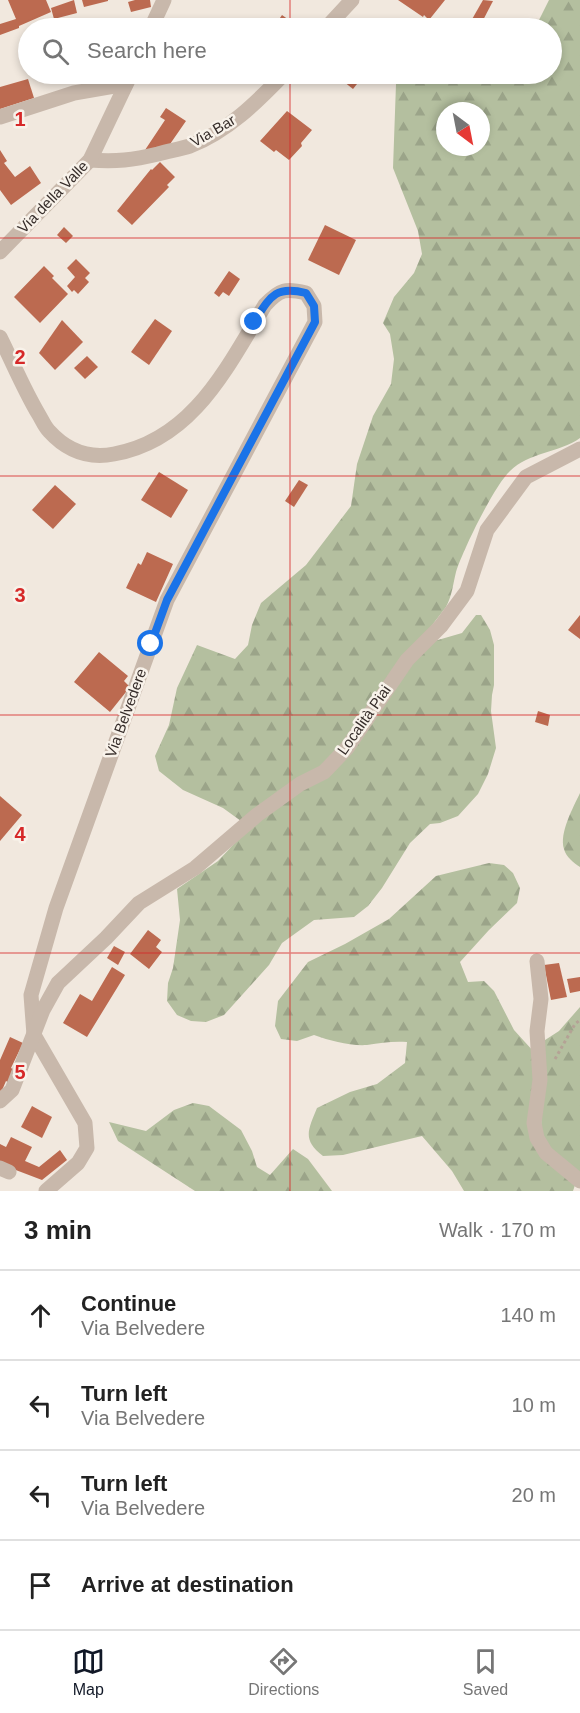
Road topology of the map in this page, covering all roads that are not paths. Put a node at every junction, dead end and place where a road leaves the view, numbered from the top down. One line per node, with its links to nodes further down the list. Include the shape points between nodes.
1 (164, 0): 3 (street)
2 (352, 0): 4 (street)
3 (156, 18)
4 (335, 18)
5 (109, 84): 8 (street)
6 (127, 84): 9 (street, Via della Valle)
7 (274, 84): 9 (street, Via Bar, via 224,129 190,146 131,160)
8 (0, 117)
9 (90, 160): 10 (street, Via della Valle)
10 (0, 252)
11 (0, 337): 14 (street, Via Belvedere, via 48,430 76,453 99,457 148,445 188,415 211,392 275,295 289,289 306,293 314,306 315,322 167,600 56,909 31,995)
12 (580, 449): 14 (street, Località Piai, via 526,477 487,530 467,591 441,626 407,660 347,748 324,772 300,784 195,868 140,903 58,983)
13 (537, 961): 16 (street, via 541,999 537,1031 540,1080 534,1123 546,1153)
14 (34, 1035): 15 (street, via 12,1090); 17 (street, via 85,1123 87,1148 78,1163)
15 (0, 1101)
16 (580, 1181)
17 (46, 1191)

